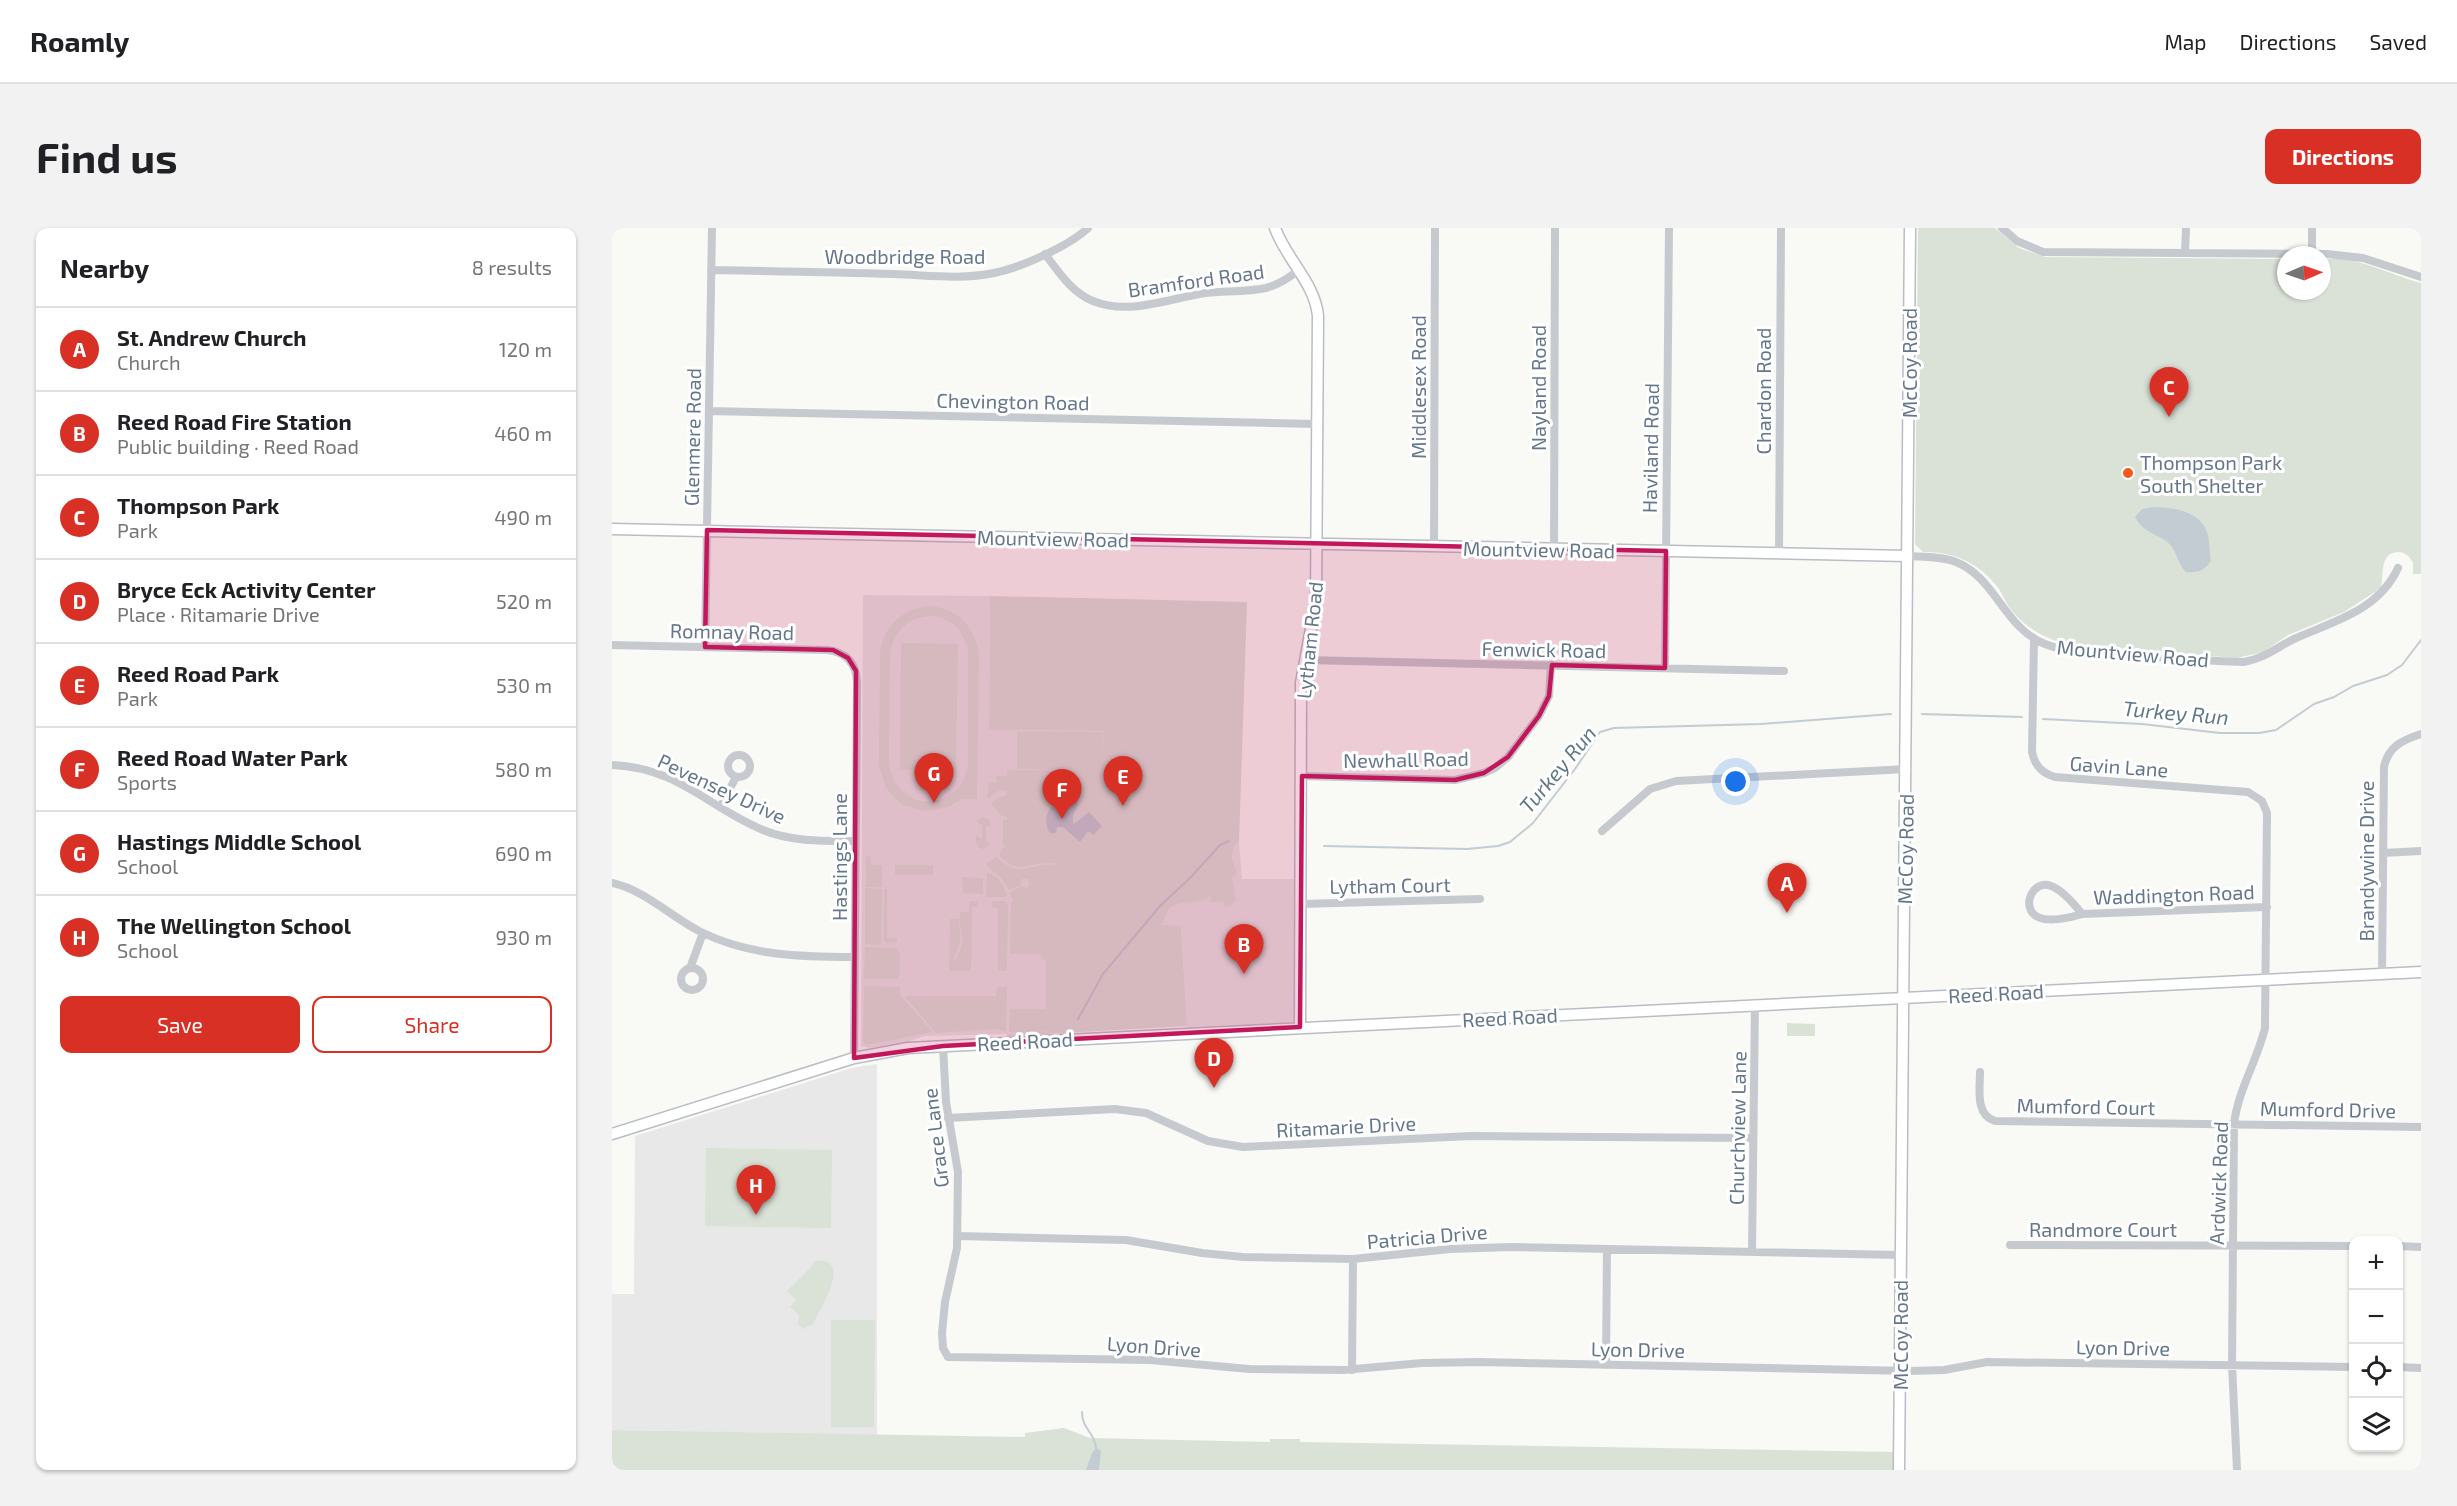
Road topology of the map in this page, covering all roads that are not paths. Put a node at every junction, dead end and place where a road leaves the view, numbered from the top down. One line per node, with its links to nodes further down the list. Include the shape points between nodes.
1 (712, 228): 17 (street, Glenmere Road)
2 (1088, 228): 14 (street, Woodbridge Road)
3 (1275, 228): 18 (main road, Lytham Road)
4 (1435, 228): 25 (street, Middlesex Road)
5 (1555, 228): 26 (street, Nayland Road)
6 (1669, 228): 27 (street, Haviland Road)
7 (1781, 228): 28 (street, Chardon Road)
8 (1910, 228): 29 (main road, McCoy Road)
9 (2002, 228): 13 (street, via 2017,242 2043,252)
10 (2186, 228): 13 (street)
11 (2312, 228): 12 (street)
12 (2312, 246)
13 (2185, 253): 15 (street)
14 (1045, 254): 17 (street, Woodbridge Road, via 993,274 971,276); 18 (street, Bramford Road, via 1081,294 1123,308 1205,293 1267,288)
15 (2277, 254)
16 (2331, 255): 19 (street, via 2363,258)
17 (711, 270): 20 (street, Glenmere Road)
18 (1298, 271): 21 (main road, Lytham Road, via 1317,303)
19 (2421, 277)
20 (709, 411): 21 (street, Chevington Road); 23 (street, Glenmere Road)
21 (1316, 424): 24 (main road, Lytham Road)
22 (612, 529): 23 (main road, Mountview Road)
23 (707, 530): 24 (main road, Mountview Road); 33 (street, Glenmere Road)
24 (1316, 544): 25 (main road, Mountview Road); 35 (main road, Lytham Road, via 1314,621)
25 (1434, 546): 26 (main road, Mountview Road)
26 (1554, 549): 27 (main road, Mountview Road)
27 (1666, 551): 28 (main road, Mountview Road); 37 (street, Haviland Road)
28 (1779, 554): 29 (main road, Mountview Road)
29 (1907, 556): 31 (street, Mountview Road, via 1957,562 1976,574 2011,619); 41 (main road, McCoy Road)
30 (2398, 568): 31 (street, Mountview Road, via 2388,587 2352,614 2266,656 2244,662 2083,652)
31 (2034, 639): 44 (street, Gavin Lane, via 2032,752 2045,774 2230,790)
32 (612, 645): 33 (street, Romnay Road)
33 (705, 647): 34 (street, Romnay Road, via 827,650)
34 (848, 658): 47 (street, Hastings Lane, via 856,677)
35 (1304, 660): 36 (street, Fenwick Road); 42 (main road, Lytham Road)
36 (1551, 665): 37 (street, Fenwick Road); 42 (street, Newhall Road, via 1548,696 1539,716 1508,757 1484,774 1455,780)
37 (1665, 668): 38 (street, Fenwick Road)
38 (1784, 670)
39 (2421, 734): 49 (street, Brandywine Drive, via 2403,740 2385,760)
40 (612, 765): 45 (street, Pevensey Drive, via 668,776)
41 (1907, 769): 46 (street, via 1676,781 1650,789); 61 (main road, McCoy Road)
42 (1302, 776): 52 (main road, Lytham Road)
43 (736, 777): 45 (street)
44 (2257, 796): 53 (street, Ardwick Road, via 2268,820)
45 (721, 806): 47 (street, Pevensey Drive, via 780,835)
46 (1602, 831)
47 (855, 841): 56 (street, Hastings Lane)
48 (2421, 851): 49 (street)
49 (2384, 853): 59 (street, Brandywine Drive)
50 (612, 883): 55 (street, via 637,892)
51 (1480, 899): 52 (street, Lytham Court)
52 (1301, 904): 63 (main road, Lytham Road)
53 (2267, 907): 54 (street, Waddington Road); 60 (street, Ardwick Road)
54 (2082, 914): 54 (street, Waddington Road, via 2051,886 2041,886 2031,893 2029,906 2035,915 2046,919)
55 (703, 933): 56 (street, via 770,954); 57 (street)
56 (855, 957): 65 (street, Hastings Lane)
57 (690, 968)
58 (2421, 972): 59 (main road, Reed Road)
59 (2382, 973): 60 (main road, Reed Road)
60 (2267, 979): 61 (main road, Reed Road); 68 (street, Ardwick Road, via 2265,1028)
61 (1903, 998): 62 (main road, Reed Road); 80 (main road, McCoy Road)
62 (1755, 1004): 63 (main road, Reed Road); 71 (street, Churchview Lane)
63 (1300, 1027): 64 (main road, Reed Road)
64 (943, 1046): 65 (main road, Reed Road); 67 (street, Grace Lane)
65 (854, 1058): 70 (main road, Reed Road)
66 (1980, 1072): 68 (street, Mumford Court, via 1982,1112 1989,1120)
67 (948, 1118): 71 (street, Ritamarie Drive, via 1115,1109 1146,1113 1209,1141 1243,1147 1470,1136); 72 (street, Grace Lane, via 958,1172)
68 (2234, 1124): 69 (street, Mumford Drive); 74 (street, Ardwick Road)
69 (2421, 1127)
70 (612, 1134)
71 (1753, 1138): 79 (street, Churchview Lane)
72 (958, 1236): 81 (street, Patricia Drive, via 1126,1240 1223,1256); 82 (street, Grace Lane)
73 (2010, 1245): 74 (street, Randmore Court)
74 (2232, 1246): 75 (street, Randmore Court); 84 (street, Ardwick Road)
75 (2349, 1246)
76 (2403, 1246): 77 (street)
77 (2421, 1246)
78 (1606, 1249): 79 (street, Patricia Drive); 81 (street, Patricia Drive, via 1475,1248); 83 (street)
79 (1752, 1251): 80 (street, Patricia Drive)
80 (1900, 1255): 89 (main road, McCoy Road)
81 (1353, 1259): 88 (street)
82 (942, 1333): 88 (street, Lyon Drive, via 945,1354 951,1357 1150,1360 1249,1369)
83 (1606, 1365): 88 (street, Lyon Drive, via 1422,1363); 89 (street, Lyon Drive)
84 (2232, 1365): 85 (street, Lyon Drive); 89 (street, Lyon Drive, via 1987,1362 1944,1370); 91 (street, Ardwick Road)
85 (2349, 1367)
86 (2403, 1368): 87 (street)
87 (2421, 1368)
88 (1352, 1370)
89 (1899, 1370): 90 (main road, McCoy Road)
90 (1899, 1470)
91 (2237, 1470)

